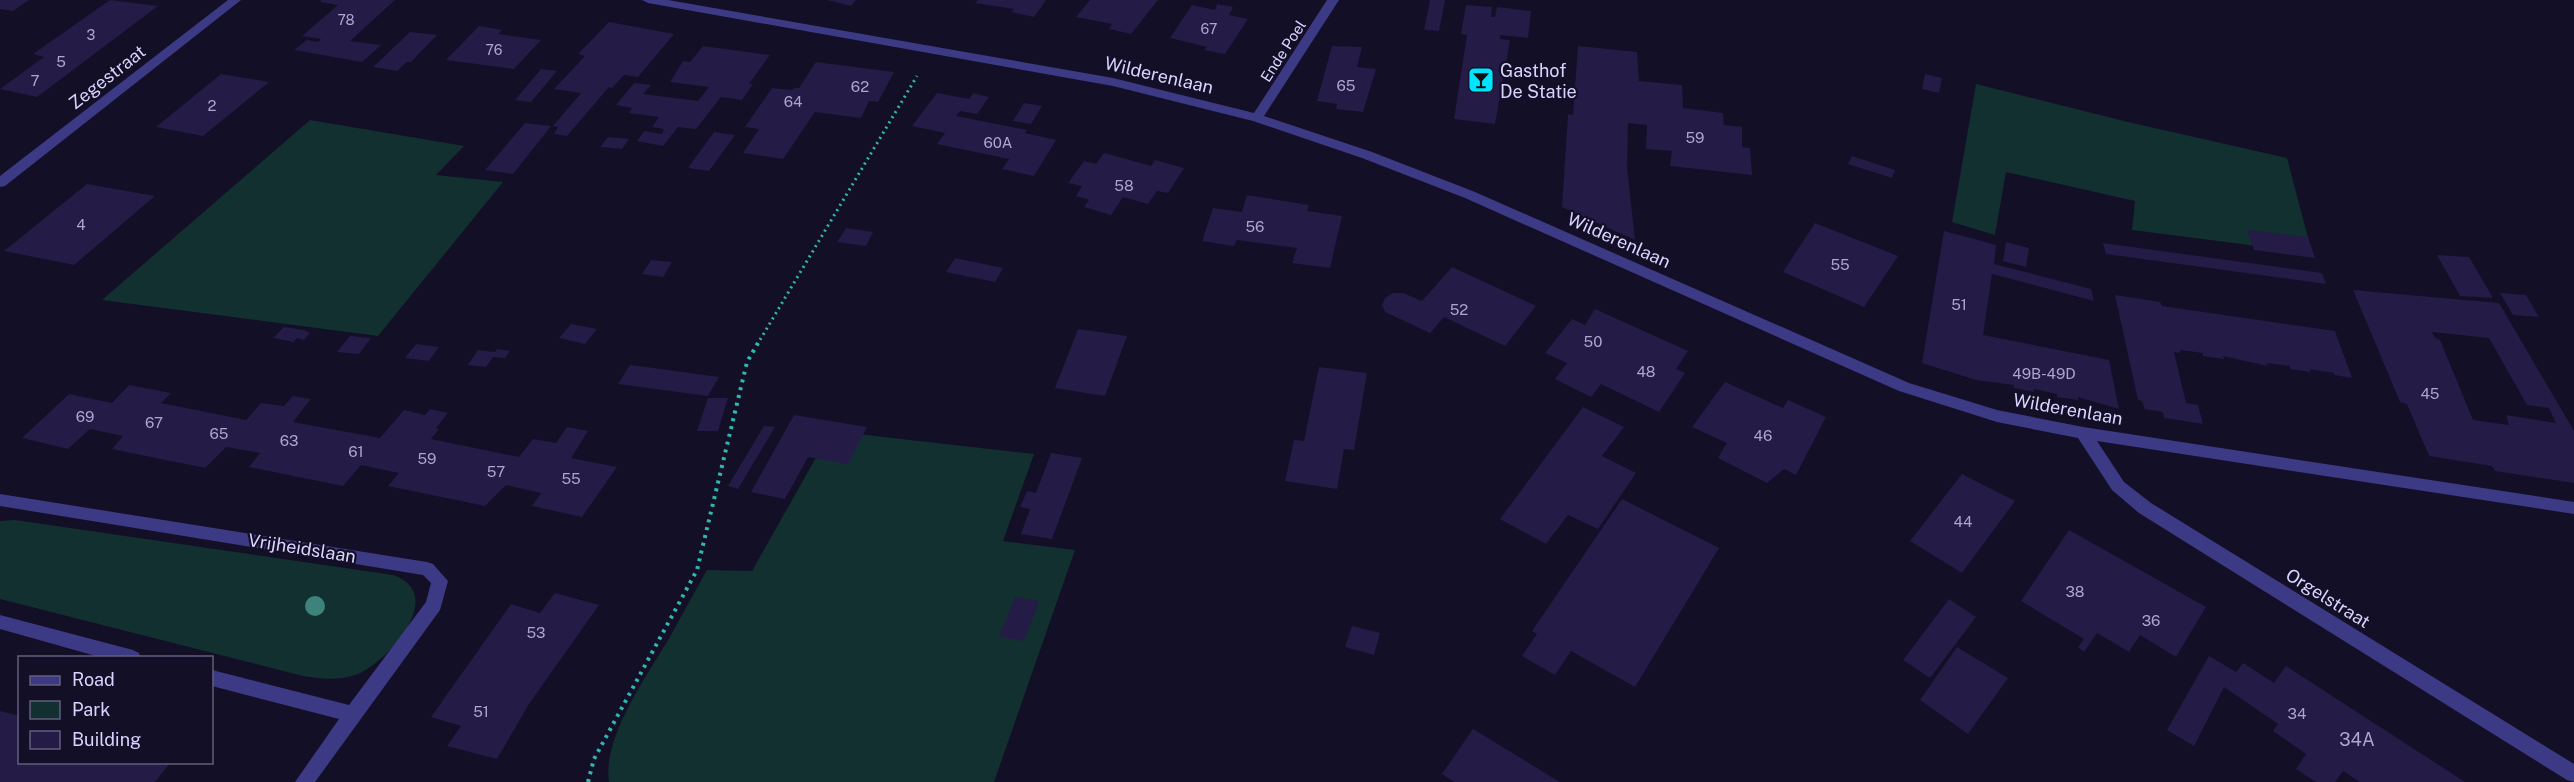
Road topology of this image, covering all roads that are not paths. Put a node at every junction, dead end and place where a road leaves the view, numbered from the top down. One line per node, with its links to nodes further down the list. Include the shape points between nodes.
1 (235, 0): 5 (street, Zegestraat)
2 (648, 0): 4 (street, Wilderenlaan, via 1113,82)
3 (1334, 0): 4 (street, Ende Poel)
4 (1257, 118): 6 (street, Wilderenlaan, via 1470,195 1904,387 1997,416)
5 (0, 183)
6 (2083, 433): 8 (street, Wilderenlaan); 13 (street, Orgelstraat, via 2118,486 2145,508)
7 (0, 500): 12 (street, Vrijheidslaan, via 427,569 440,581 434,605)
8 (2574, 508)
9 (0, 622): 10 (street)
10 (129, 656)
11 (213, 678): 12 (street)
12 (353, 714): 14 (street, Vrijheidslaan)
13 (2574, 774)
14 (304, 782)

